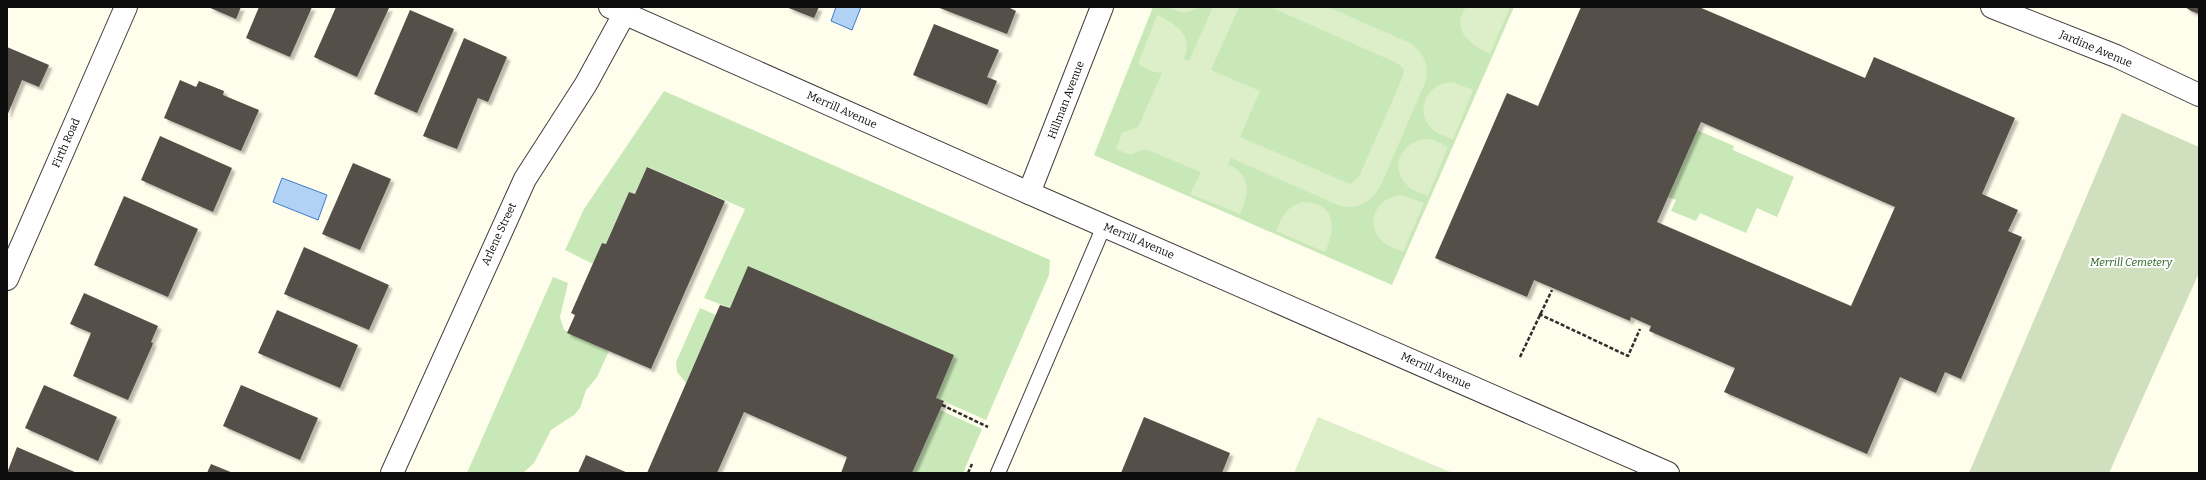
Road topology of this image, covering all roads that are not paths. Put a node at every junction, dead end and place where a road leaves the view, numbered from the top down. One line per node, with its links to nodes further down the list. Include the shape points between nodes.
1 (126, 7): 8 (street, Firth Road)
2 (1102, 7): 6 (street, Hillman Avenue)
3 (1992, 7): 5 (street, Jardine Avenue, via 2116,56)
4 (621, 9): 6 (street, Merrill Avenue); 10 (street, Arlene Street, via 586,84 525,179)
5 (2199, 95)
6 (1029, 193): 7 (street, Merrill Avenue)
7 (1104, 226): 11 (lane); 12 (street, Merrill Avenue)
8 (14, 241): 9 (street, Firth Road)
9 (7, 279)
10 (392, 473)
11 (998, 473)
12 (1668, 473)

